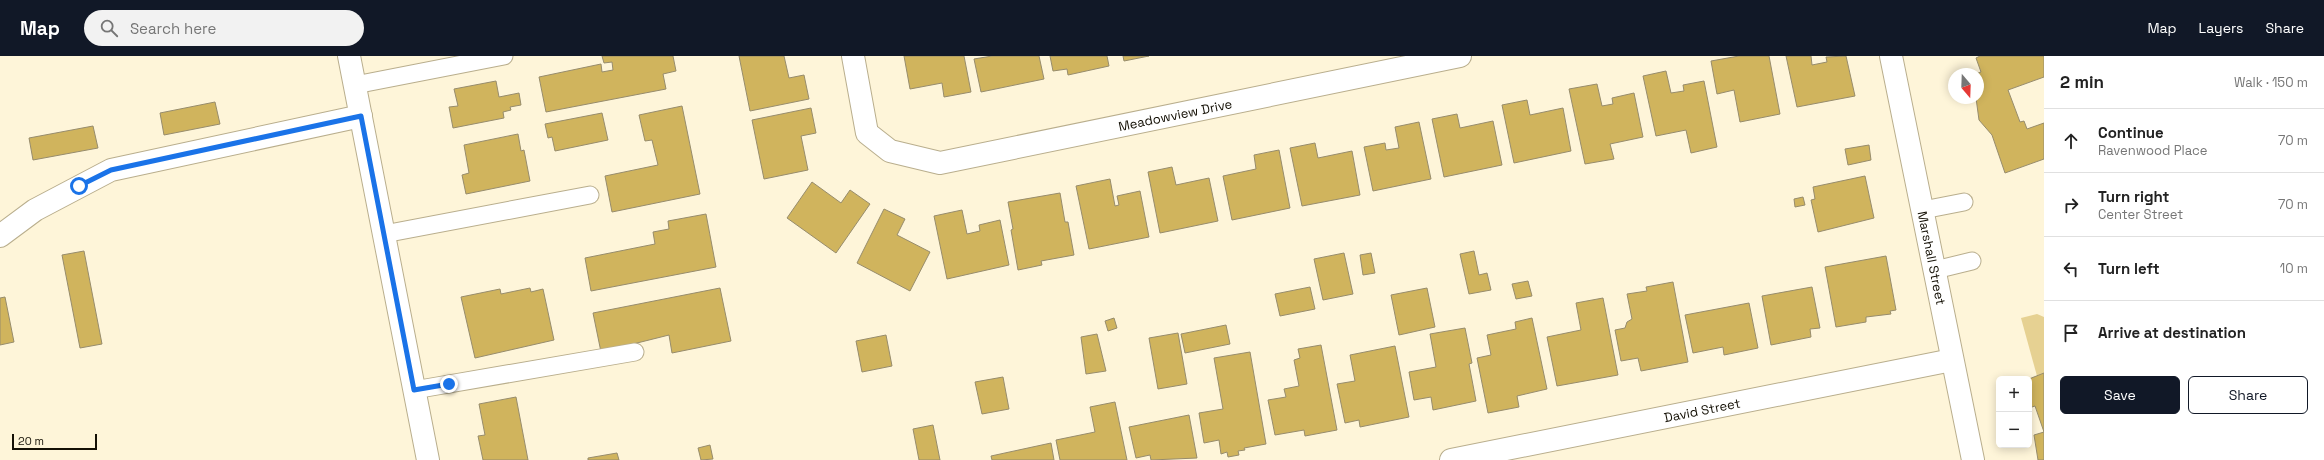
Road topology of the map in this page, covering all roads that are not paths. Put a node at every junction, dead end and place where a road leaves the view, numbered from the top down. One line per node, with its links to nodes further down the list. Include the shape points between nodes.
1 (349, 56): 6 (street)
2 (504, 56): 6 (lane)
3 (853, 56): 4 (street, Meadowview Drive, via 867,133 890,152 940,163)
4 (1460, 56)
5 (1891, 56): 10 (street, Marshall Street)
6 (355, 85): 7 (street)
7 (361, 116): 11 (street); 12 (street, via 111,170 35,210)
8 (590, 195): 11 (lane)
9 (1964, 202): 10 (lane)
10 (1923, 210): 14 (street, Marshall Street)
11 (384, 234): 17 (street)
12 (0, 236)
13 (1972, 261): 14 (lane)
14 (1935, 270): 16 (street, Marshall Street)
15 (635, 352): 17 (lane)
16 (1952, 360): 19 (street, David Street); 20 (street, Marshall Street)
17 (414, 390): 18 (street)
18 (428, 460)
19 (1451, 460)
20 (1973, 460)

